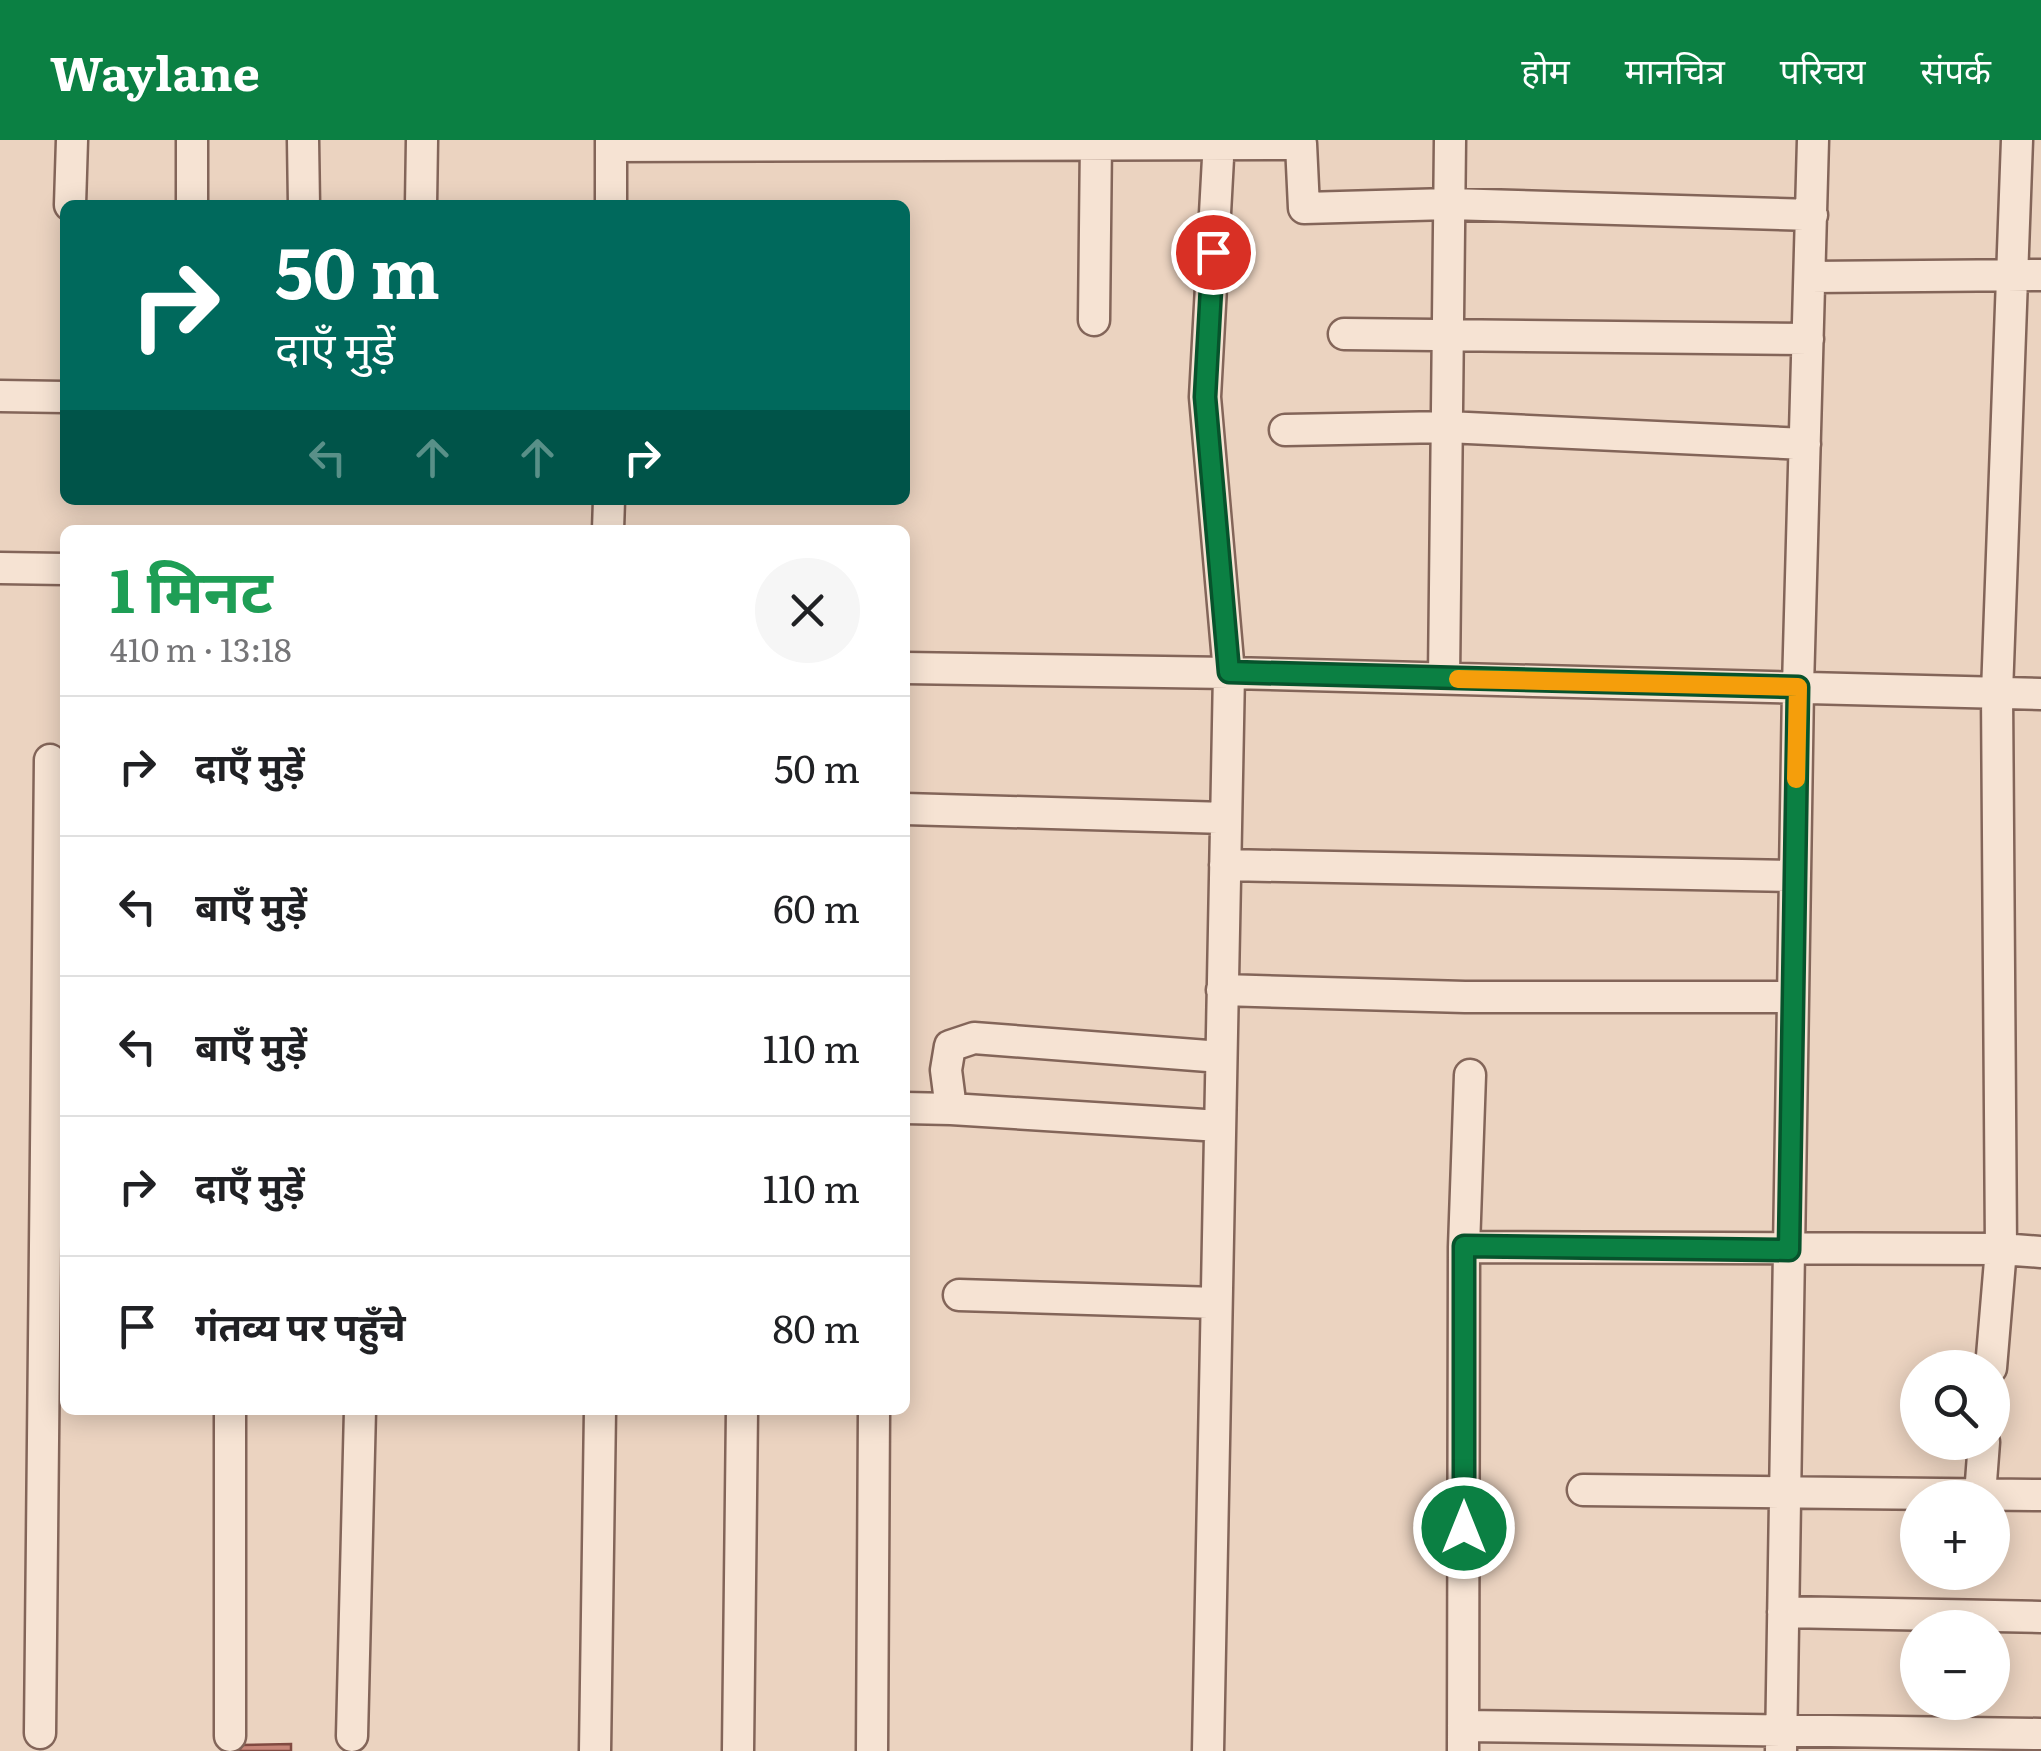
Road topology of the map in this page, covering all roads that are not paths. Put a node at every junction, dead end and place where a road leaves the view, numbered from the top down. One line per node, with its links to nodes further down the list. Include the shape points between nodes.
1 (72, 140): 11 (street)
2 (192, 140): 12 (street)
3 (303, 140): 13 (street)
4 (422, 140): 14 (street)
5 (1450, 140): 16 (street)
6 (1813, 140): 17 (street)
7 (2017, 140): 18 (street)
8 (1096, 142): 9 (street); 10 (street); 20 (street)
9 (1219, 142): 16 (street, via 1301,144 1304,208); 32 (street, via 1205,397)
10 (611, 143): 15 (street)
11 (70, 200)
12 (192, 200)
13 (304, 200)
14 (421, 200)
15 (611, 200)
16 (1449, 204): 17 (street); 22 (street)
17 (1812, 215): 19 (street)
18 (2028, 275): 19 (street); 35 (street)
19 (1811, 278): 23 (street)
20 (1094, 320)
21 (1344, 334): 22 (street)
22 (1449, 334): 23 (street); 26 (street)
23 (1808, 338): 28 (street)
24 (0, 396): 25 (street)
25 (60, 397)
26 (1447, 428): 27 (street); 28 (street); 33 (street)
27 (1284, 430)
28 (1805, 444): 34 (street)
29 (0, 568): 30 (street)
30 (60, 570)
31 (910, 668): 32 (street)
32 (1229, 672): 33 (street); 39 (street)
33 (1444, 678): 34 (street)
34 (1798, 687): 35 (street); 41 (street)
35 (1997, 693): 36 (street); 50 (street)
36 (2041, 694)
37 (50, 760): 56 (street)
38 (910, 809): 39 (street)
39 (1226, 818): 40 (street)
40 (1225, 866): 41 (street); 42 (street)
41 (1795, 876): 43 (street)
42 (1222, 990): 43 (street); 44 (street)
43 (1793, 997): 51 (street)
44 (1221, 1057): 47 (street, via 974,1038 950,1046); 48 (street)
45 (1470, 1075): 49 (street)
46 (910, 1108): 47 (street)
47 (951, 1108): 48 (street)
48 (1220, 1126): 54 (street)
49 (1464, 1246): 51 (street); 73 (street)
50 (2001, 1249): 51 (street); 52 (street); 55 (street)
51 (1789, 1250): 63 (street)
52 (2041, 1252)
53 (959, 1295): 54 (street)
54 (1216, 1304): 78 (street)
55 (1993, 1350)
56 (55, 1382): 69 (street)
57 (230, 1415): 71 (street)
58 (360, 1415): 72 (street)
59 (600, 1415): 75 (street)
60 (742, 1415): 76 (street)
61 (874, 1415): 77 (street)
62 (1583, 1490): 63 (street)
63 (1784, 1492): 64 (street); 67 (street)
64 (1900, 1494)
65 (2010, 1495): 66 (street)
66 (2041, 1495)
67 (1783, 1612): 68 (street); 74 (street)
68 (2041, 1617)
69 (40, 1733)
70 (2041, 1734): 74 (street)
71 (230, 1736)
72 (352, 1736)
73 (1464, 1739): 74 (street)
74 (1781, 1741)
75 (594, 1751)
76 (738, 1751)
77 (872, 1751)
78 (1208, 1751)

